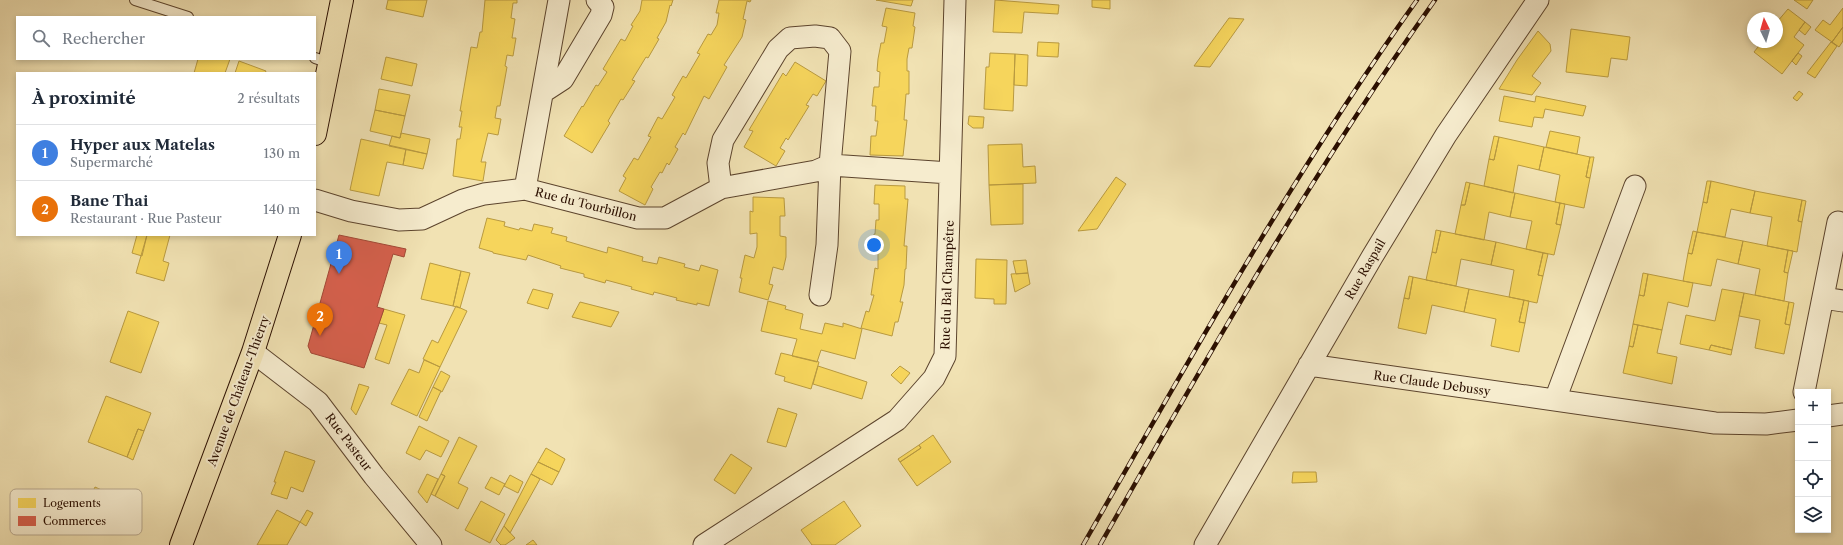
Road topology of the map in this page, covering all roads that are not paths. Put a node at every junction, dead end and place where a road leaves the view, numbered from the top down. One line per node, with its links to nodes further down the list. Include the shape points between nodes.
1 (135, 0): 7 (lane)
2 (342, 0): 8 (main road)
3 (559, 0): 9 (street)
4 (597, 0): 9 (street, via 603,7 602,14 563,79)
5 (955, 0): 12 (street, Rue du Bal Champêtre)
6 (1538, 0): 22 (street, Rue Raspail, via 1446,135)
7 (185, 16)
8 (323, 60): 10 (main road)
9 (543, 92): 15 (street)
10 (316, 125)
11 (830, 165): 12 (street, Rue du Tourbillon); 14 (street, Rue du Tourbillon, via 816,171); 14 (street, via 840,51 830,38 790,38 778,49 724,140 718,163); 19 (street, via 827,246)
12 (950, 173): 30 (street, Rue du Bal Champêtre, via 945,356 934,378 897,420)
13 (1635, 186): 24 (street)
14 (720, 188): 15 (street, Rue du Tourbillon, via 665,218 638,218)
15 (525, 189): 16 (street, Rue du Tourbillon, via 484,194 463,200 422,219 407,220 351,211)
16 (316, 200)
17 (1843, 224): 20 (street, via 1838,222)
18 (290, 236): 21 (main road, Avenue de Château-Thierry)
19 (820, 295)
20 (1833, 299): 23 (street)
21 (253, 352): 28 (main road, Avenue de Château-Thierry); 29 (street, Rue Pasteur, via 318,402)
22 (1309, 365): 24 (street, Rue Claude Debussy); 31 (street, Rue Raspail)
23 (1805, 389)
24 (1555, 400): 27 (street, Rue Claude Debussy, via 1715,424 1766,424)
25 (1843, 414): 26 (street)
26 (1831, 416)
27 (1795, 420)
28 (181, 545)
29 (431, 545)
30 (704, 545)
31 (1205, 545)

